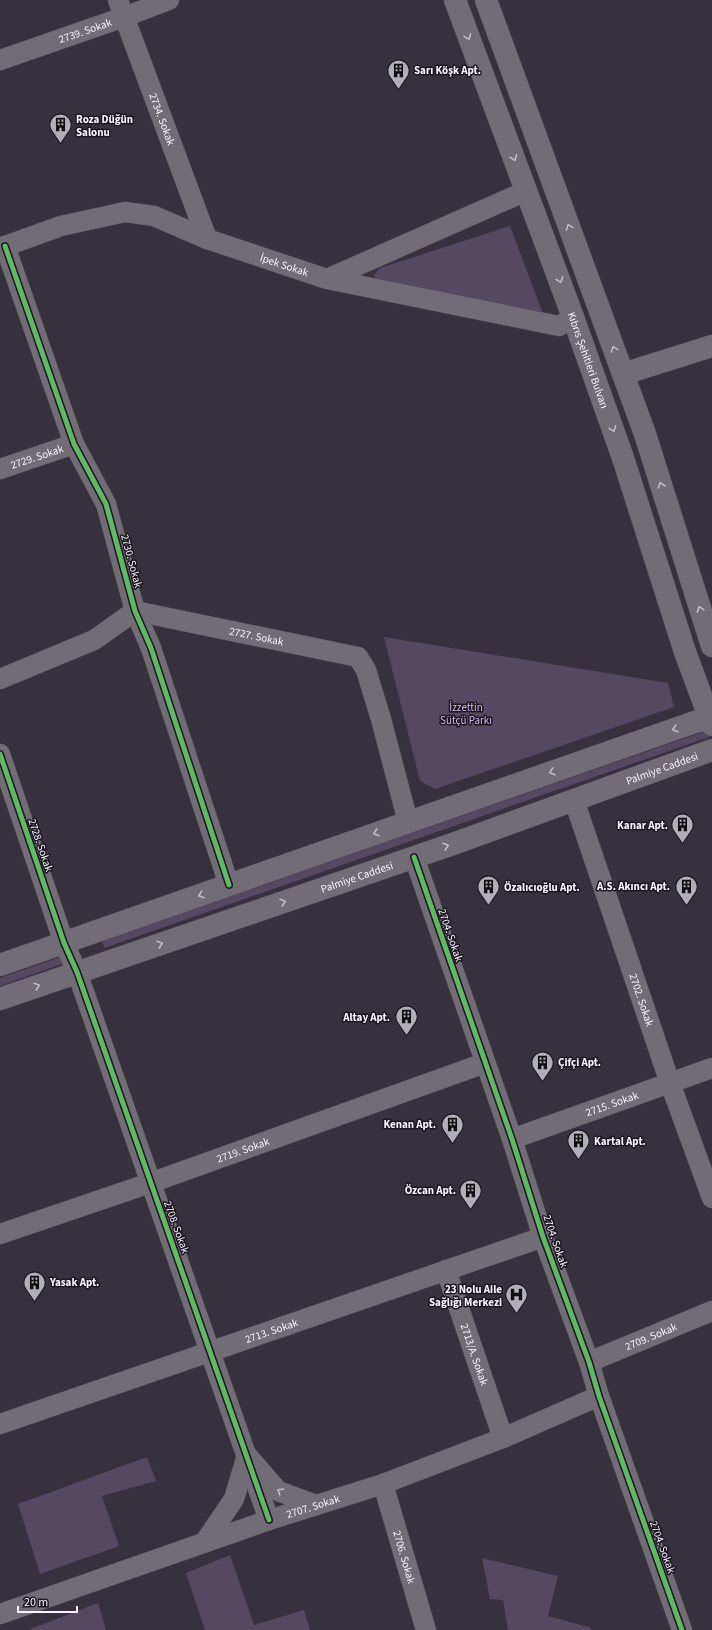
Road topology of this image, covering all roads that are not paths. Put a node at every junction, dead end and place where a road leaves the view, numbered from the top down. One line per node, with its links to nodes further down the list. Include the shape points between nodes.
1 (169, 0): 4 (street, 2739. Sokak)
2 (455, 0): 6 (main road, Kıbrıs Şehitleri Bulvarı, one-way to 6)
3 (486, 0): 12 (main road, one-way to 3)
4 (121, 9): 5 (street, 2739. Sokak); 7 (street, 2734. Sokak)
5 (0, 60)
6 (526, 191): 9 (street); 10 (main road, Kıbrıs Şehitleri Bulvarı, one-way to 10)
7 (207, 239): 8 (street, İpek Sokak, via 154,216 125,212 61,226); 9 (street, İpek Sokak)
8 (2, 247): 13 (street, 2730. Sokak)
9 (327, 279): 10 (street, İpek Sokak, via 559,326)
10 (573, 317): 18 (main road, Kıbrıs Şehitleri Bulvarı, one-way to 18)
11 (712, 346): 12 (main road)
12 (623, 374): 16 (main road, one-way to 12, via 645,434)
13 (74, 444): 14 (street, 2729. Sokak); 15 (street, 2730. Sokak, via 106,504)
14 (0, 469)
15 (135, 611): 17 (street, via 94,640); 22 (street, 2727. Sokak, via 358,657 366,670 381,719); 24 (street, 2730. Sokak, via 152,648)
16 (712, 646)
17 (0, 679)
18 (711, 720): 22 (main road, one-way to 22)
19 (712, 750): 21 (main road, Palmiye Caddesi)
20 (0, 754): 25 (street, 2728. Sokak)
21 (574, 800): 23 (main road, Palmiye Caddesi, one-way to 21); 31 (street, 2702. Sokak)
22 (408, 822): 24 (main road, one-way to 24)
23 (414, 857): 27 (main road, Palmiye Caddesi, one-way to 23); 29 (street, 2704. Sokak)
24 (229, 885): 25 (main road, one-way to 25)
25 (64, 943): 26 (main road); 27 (street, 2708. Sokak)
26 (0, 965)
27 (76, 972): 28 (main road, Palmiye Caddesi, one-way to 27); 33 (street, 2708. Sokak)
28 (0, 998)
29 (485, 1063): 32 (street, 2704. Sokak); 33 (street, 2719. Sokak)
30 (712, 1068): 31 (street, 2715. Sokak)
31 (670, 1082): 32 (street, 2715. Sokak); 34 (street, 2702. Sokak)
32 (512, 1139): 36 (street, 2704. Sokak)
33 (150, 1183): 35 (street, 2719. Sokak); 39 (street, 2708. Sokak)
34 (712, 1198)
35 (0, 1234)
36 (543, 1237): 37 (street, 2713. Sokak); 40 (street, 2704. Sokak)
37 (446, 1270): 39 (street, 2713. Sokak); 43 (street, 2713/A. Sokak)
38 (712, 1311): 40 (street, 2709. Sokak)
39 (210, 1350): 42 (street, 2713. Sokak); 44 (street, 2708. Sokak)
40 (589, 1362): 41 (street, 2704. Sokak)
41 (598, 1396): 43 (street, 2707. Sokak); 51 (street, 2704. Sokak)
42 (0, 1424)
43 (503, 1438): 45 (street, 2707. Sokak)
44 (246, 1455): 46 (street, one-way to 44, via 278,1492); 47 (street, 2708. Sokak); 48 (street, via 234,1499)
45 (383, 1484): 46 (street, 2707. Sokak); 50 (street, 2706. Sokak)
46 (316, 1505): 47 (street, 2707. Sokak)
47 (269, 1520): 48 (street, 2707. Sokak)
48 (204, 1542): 49 (street, 2707. Sokak)
49 (0, 1614)
50 (426, 1630)
51 (682, 1630)

